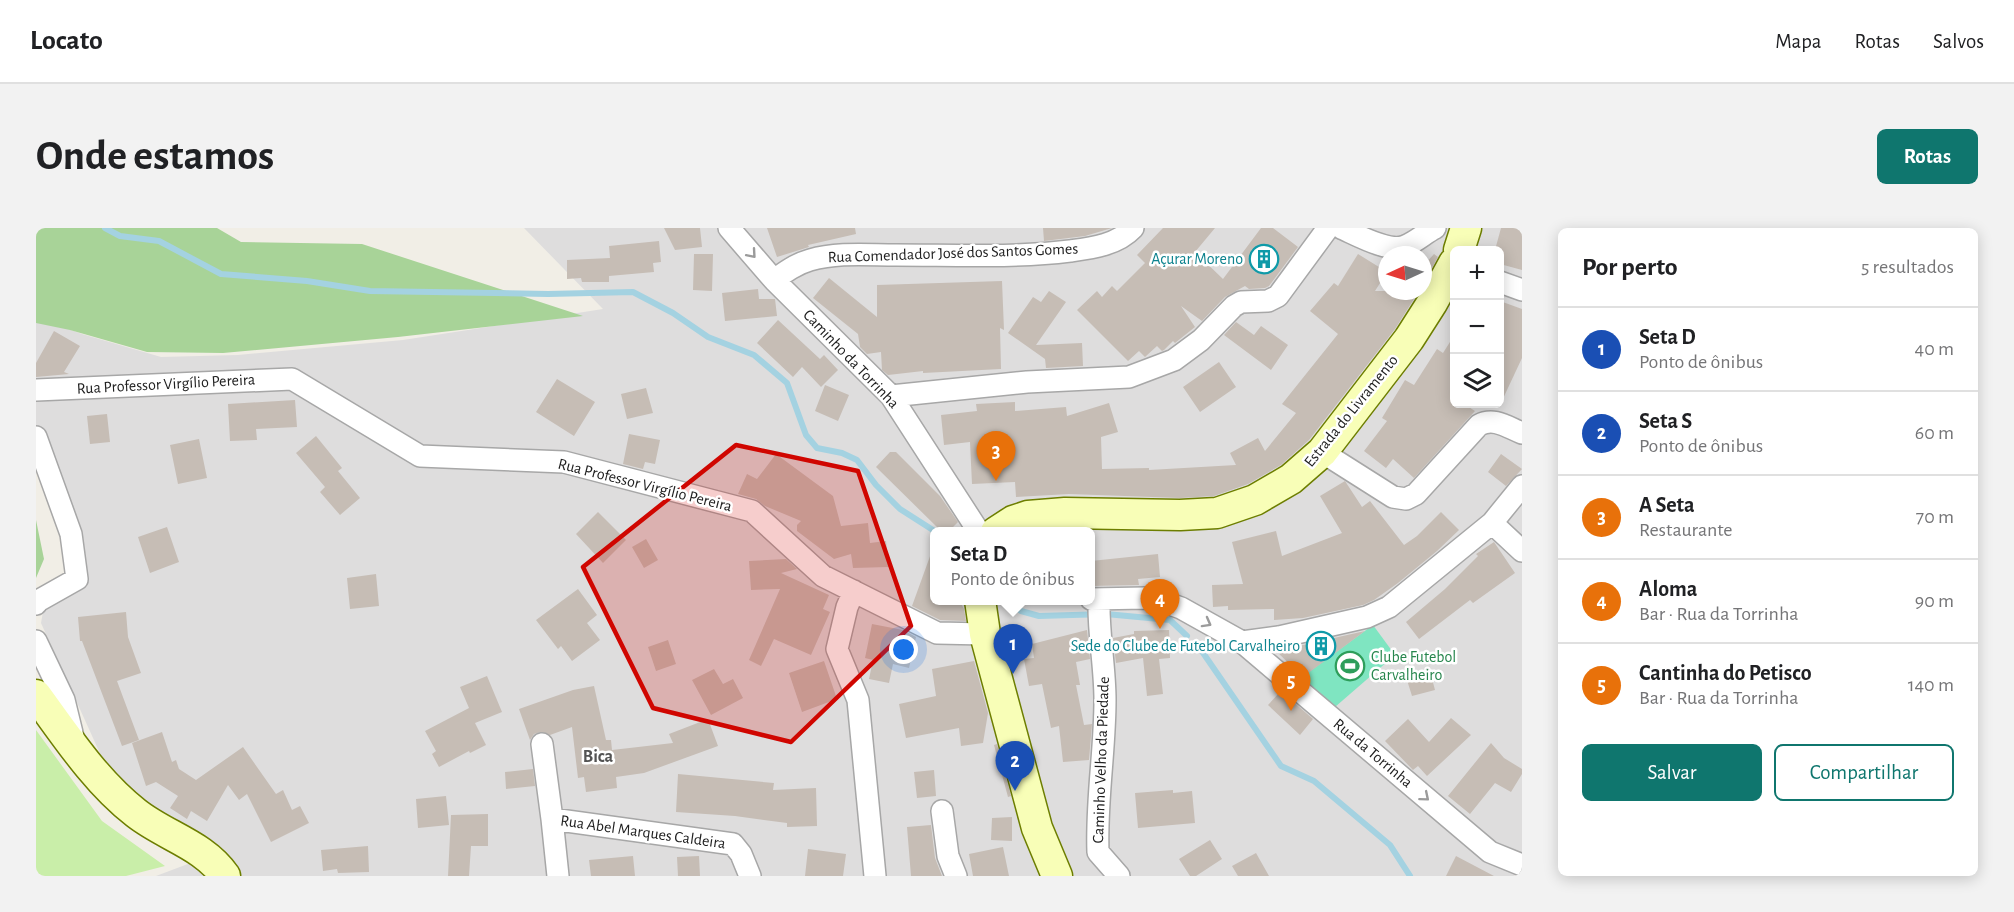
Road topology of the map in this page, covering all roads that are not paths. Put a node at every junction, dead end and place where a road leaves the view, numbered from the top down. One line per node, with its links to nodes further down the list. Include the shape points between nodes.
1 (729, 228): 9 (street, Caminho da Torrinha, one-way to 9)
2 (1133, 228): 9 (street, Rua Comendador José dos Santos Gomes, via 1098,247 1056,253 840,255 807,261)
3 (1328, 228): 13 (street, via 1278,296 1234,306 1201,340 1174,360 1155,368 1129,377 1027,382)
4 (1341, 228): 5 (street, via 1395,248 1406,246)
5 (1435, 228)
6 (1466, 228): 7 (street, Estrada do Livramento)
7 (1460, 246)
8 (1450, 270): 16 (street, Estrada do Livramento, via 1409,339)
9 (774, 280): 13 (street, Caminho da Torrinha)
10 (1504, 283): 11 (street)
11 (1522, 290)
12 (36, 390): 22 (street, Rua Professor Virgílio Pereira, via 292,379 420,456 564,462 752,511 823,576)
13 (891, 396): 19 (street, Caminho da Torrinha)
14 (1522, 433): 16 (street, via 1496,422 1479,425 1416,494 1406,499 1393,497)
15 (36, 437): 23 (street, via 71,534 77,579)
16 (1322, 452): 20 (street, Estrada do Livramento, via 1291,479 1255,500 1217,513 1056,513 1028,516)
17 (1522, 486): 18 (street)
18 (1492, 523): 21 (street); 28 (street, via 1389,607 1367,617)
19 (976, 527)
20 (1002, 527)
21 (1522, 551)
22 (854, 591): 26 (street, Rua Professor Virgílio Pereira, via 937,633); 38 (street, via 837,649 858,700)
23 (36, 604)
24 (981, 605): 26 (street)
25 (1096, 605): 28 (street, Rua da Torrinha, one-way to 28, via 1145,598 1164,602); 41 (street, Caminho Velho da Piedade, via 1105,701 1098,852)
26 (985, 634): 40 (street, via 1037,828)
27 (36, 641): 31 (street, via 64,700)
28 (1242, 642): 34 (street, Rua da Torrinha, one-way to 34, via 1490,852)
29 (36, 695): 31 (street)
30 (542, 744): 33 (street)
31 (76, 749): 35 (street, via 110,791 137,814 201,852)
32 (942, 811): 39 (street, via 948,856)
33 (552, 819): 36 (street); 37 (street, Rua Abel Marques Caldeira, via 733,844)
34 (1522, 865)
35 (225, 876)
36 (558, 876)
37 (750, 876)
38 (875, 876)
39 (956, 876)
40 (1057, 876)
41 (1119, 876)

